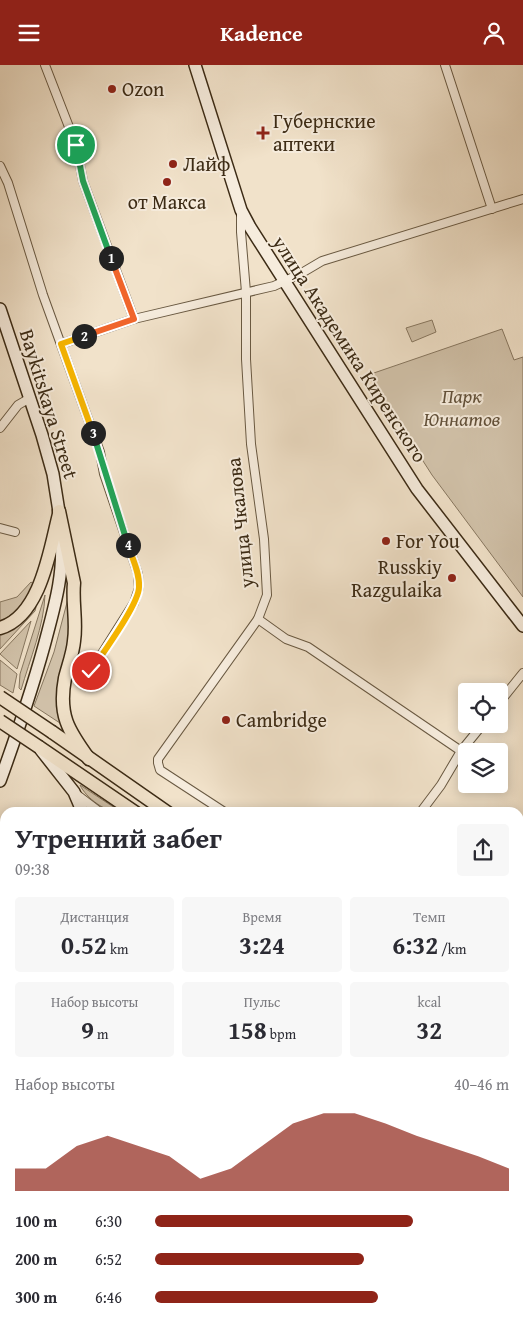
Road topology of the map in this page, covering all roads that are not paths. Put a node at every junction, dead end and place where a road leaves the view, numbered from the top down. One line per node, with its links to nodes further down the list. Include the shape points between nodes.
1 (45, 65): 11 (street, via 76,145 83,181)
2 (195, 65): 7 (main road, улица Академика Киренского)
3 (445, 65): 6 (street)
4 (0, 166): 12 (street)
5 (523, 199): 6 (street)
6 (492, 209): 8 (street, via 322,261)
7 (242, 210): 8 (main road, улица Академика Киренского); 9 (street, улица Чкалова)
8 (285, 281): 9 (street); 19 (main road, улица Академика Киренского, via 417,489)
9 (246, 292): 11 (street); 18 (street, улица Чкалова, via 251,444 264,539 267,595)
10 (0, 309): 13 (main road, Baykitskaya Street)
11 (134, 319): 12 (street)
12 (61, 344): 21 (street, via 100,452 104,474 138,575 139,587 134,603)
13 (30, 398): 14 (street, via 18,405); 15 (main road, Baykitskaya Street, via 53,474)
14 (0, 428)
15 (59, 511): 20 (main road, via 38,588 26,609); 31 (main road, via 74,583 75,639 65,679 63,711 75,739); 32 (main road, Baykitskaya Street, via 62,548 53,612 28,701)
16 (0, 528): 17 (street)
17 (15, 532)
18 (258, 619): 29 (street, via 286,639 308,647); 38 (street, улица Чкалова, via 158,759 160,770)
19 (523, 626)
20 (0, 628)
21 (91, 671)
22 (523, 673): 23 (street)
23 (508, 692)
24 (0, 697): 31 (main road, bridge)
25 (0, 721): 28 (main road, bridge)
26 (475, 733): 27 (street)
27 (467, 743)
28 (39, 747): 33 (main road); 36 (main road)
29 (458, 749)
30 (458, 756): 39 (street)
31 (89, 759): 37 (main road)
32 (0, 781)
33 (74, 792): 34 (main road); 35 (street)
34 (80, 807)
35 (93, 807)
36 (127, 807)
37 (159, 807)
38 (217, 807)
39 (424, 807)

